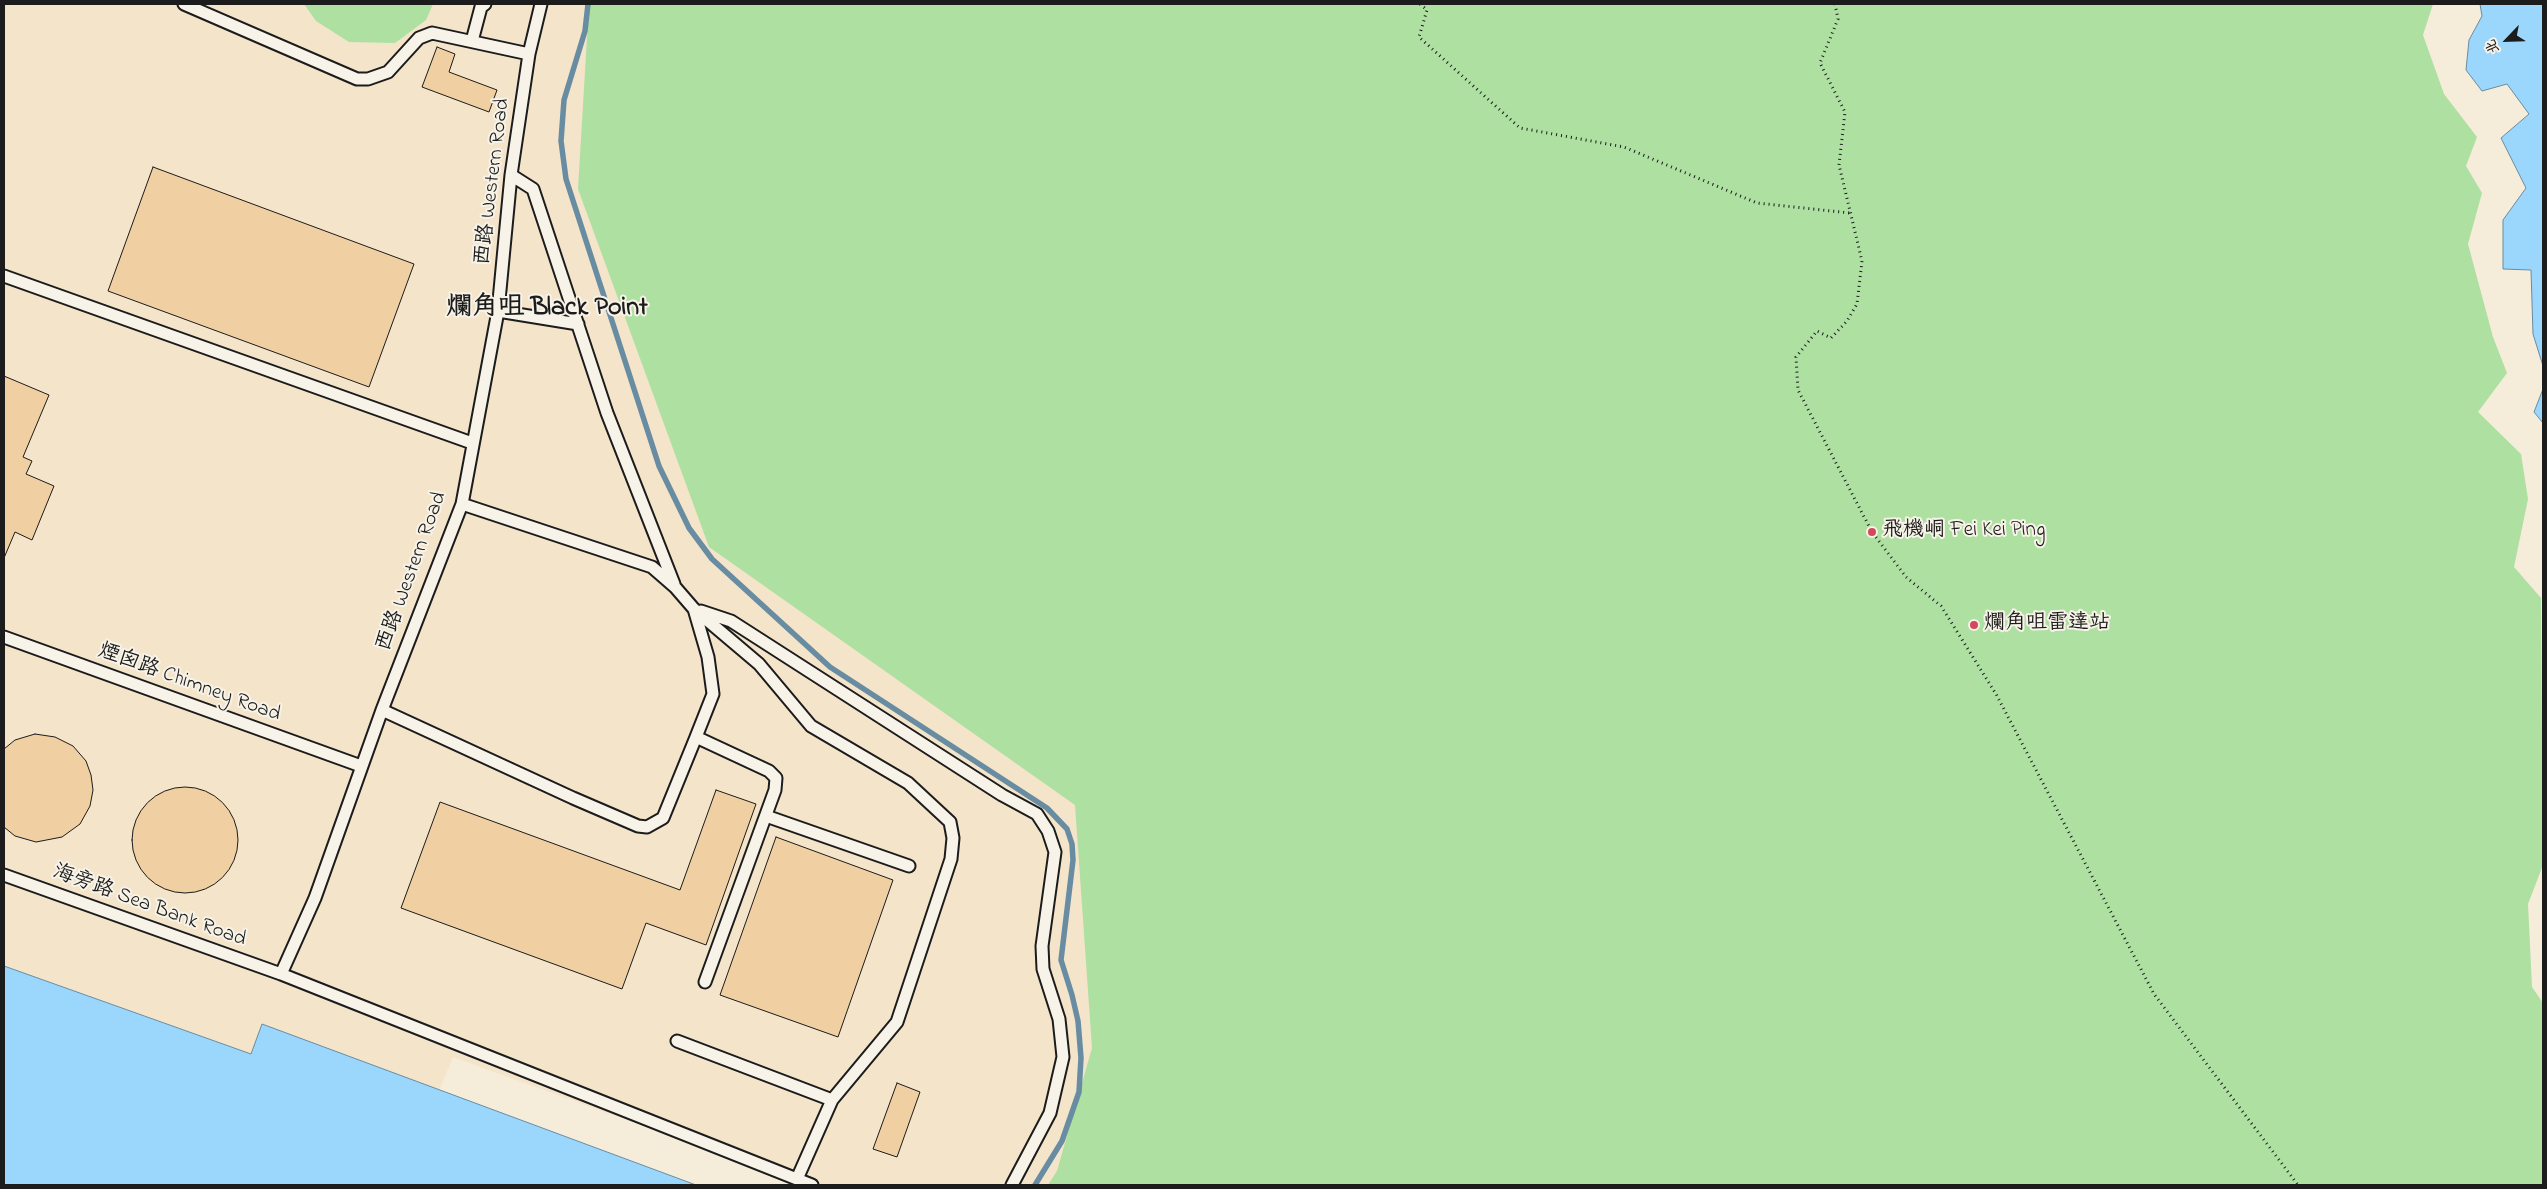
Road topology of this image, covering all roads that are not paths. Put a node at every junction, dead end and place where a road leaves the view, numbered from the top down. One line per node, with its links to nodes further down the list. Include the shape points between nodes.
1 (184, 4): 4 (lane, via 357,79 388,72 424,35 432,33)
2 (485, 4): 4 (lane, via 481,7)
3 (541, 4): 5 (lane, 西路 Western Road)
4 (472, 41): 5 (lane)
5 (529, 54): 6 (lane, 西路 Western Road)
6 (511, 175): 8 (lane, 西路 Western Road); 9 (lane, via 533,189)
7 (4, 276): 10 (lane)
8 (498, 311): 9 (lane); 10 (lane, 西路 Western Road)
9 (578, 324): 12 (lane, via 607,413)
10 (472, 443): 11 (lane, 西路 Western Road)
11 (462, 504): 12 (lane, via 652,568); 15 (lane, 西路 Western Road)
12 (675, 587): 13 (lane)
13 (694, 609): 16 (lane, via 708,657 713,694); 24 (lane, via 759,664 811,726 908,783 950,822 953,838 951,859 896,1022); 27 (lane, via 731,621 1002,795 1037,814 1048,831 1055,852 1042,946 1043,969 1059,1019 1063,1057 1050,1113)
14 (4, 638): 17 (lane, 煙囱路 Chimney Road)
15 (382, 710): 16 (lane, via 573,798 647,827 663,818); 17 (lane, 西路 Western Road)
16 (696, 737): 18 (lane, via 768,770 776,778)
17 (361, 766): 21 (lane, 西路 Western Road, via 315,898)
18 (766, 816): 19 (lane); 22 (lane)
19 (909, 866)
20 (4, 876): 21 (lane, 海旁路 Sea Bank Road)
21 (281, 974): 25 (lane, 海旁路 Sea Bank Road)
22 (705, 982)
23 (677, 1041): 24 (lane)
24 (832, 1100): 25 (lane)
25 (797, 1179): 26 (lane, 海旁路 Sea Bank Road)
26 (812, 1185)
27 (1012, 1185)

